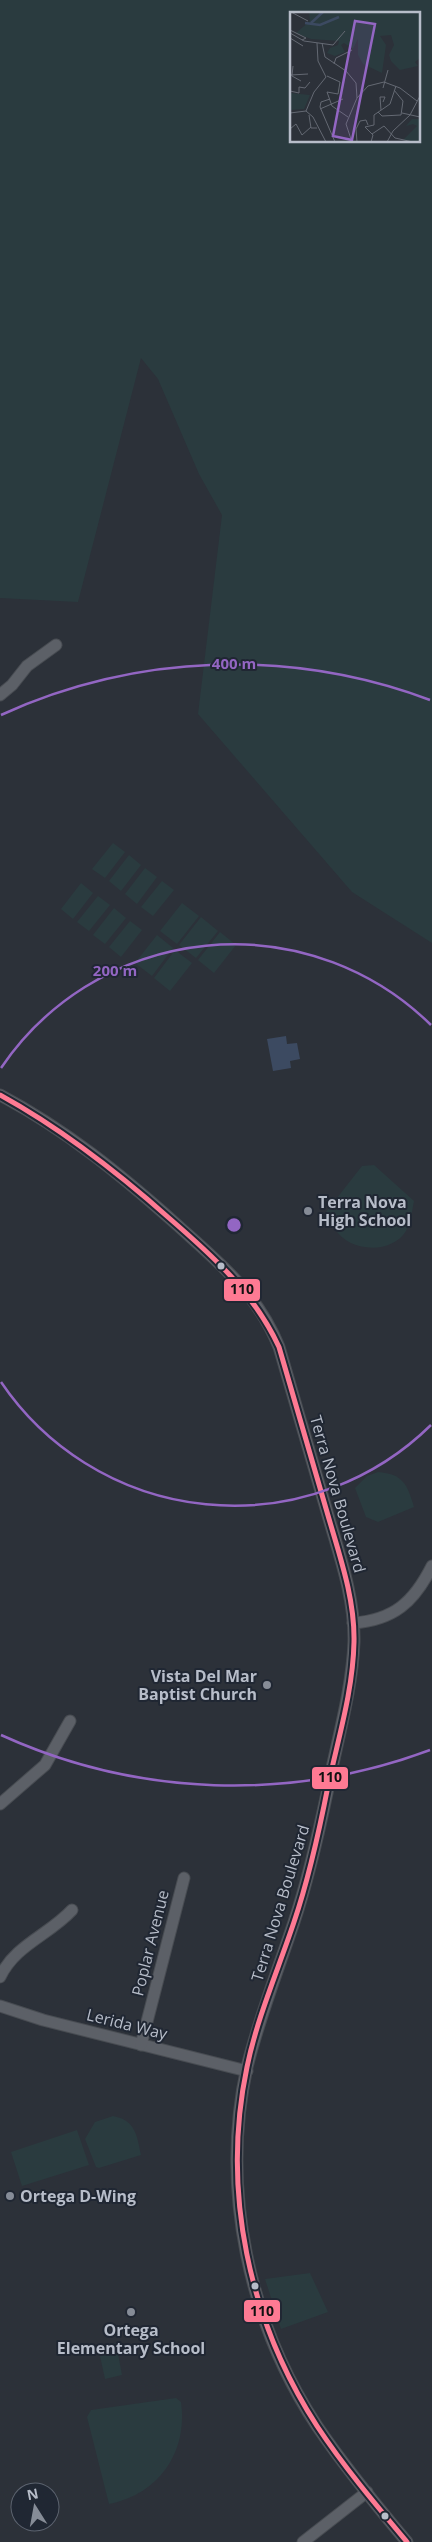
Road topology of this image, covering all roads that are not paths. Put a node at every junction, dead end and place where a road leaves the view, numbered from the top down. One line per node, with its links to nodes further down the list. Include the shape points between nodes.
1 (56, 645): 2 (street, via 27,666)
2 (0, 695)
3 (0, 1096): 5 (street, Terra Nova Boulevard, via 36,1115 115,1170 228,1270 263,1312 279,1347 343,1568)
4 (432, 1566): 5 (street, via 420,1588 399,1610 376,1621)
5 (353, 1624): 13 (street, Terra Nova Boulevard, via 349,1683 319,1832)
6 (70, 1721): 7 (street, via 45,1765)
7 (0, 1804)
8 (184, 1878): 12 (street, Poplar Avenue)
9 (72, 1910): 10 (street, via 58,1924 19,1951)
10 (0, 1977)
11 (0, 2006): 12 (street, Lerida Way)
12 (141, 2045): 13 (street, Lerida Way)
13 (246, 2071): 14 (street, Terra Nova Boulevard, via 238,2178 246,2251 257,2296 273,2343 292,2384 317,2426)
14 (367, 2492): 15 (street); 16 (street, Terra Nova Boulevard)
15 (303, 2542)
16 (407, 2542)

